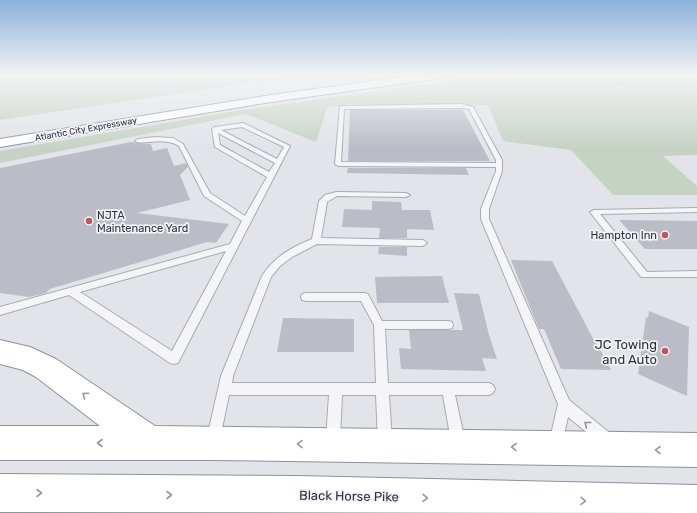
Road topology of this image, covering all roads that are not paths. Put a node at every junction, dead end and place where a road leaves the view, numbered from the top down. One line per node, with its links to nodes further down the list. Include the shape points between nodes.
1 (268, 100): 2 (highway, Atlantic City Expressway)
2 (171, 114): 5 (highway, Atlantic City Expressway); 6 (highway)
3 (215, 129): 7 (lane); 7 (lane, via 243,125 287,146); 9 (lane, via 217,146)
4 (138, 141): 12 (lane, via 173,140 181,145 207,194)
5 (0, 143)
6 (0, 147)
7 (278, 162): 9 (lane)
8 (499, 165): 8 (lane, via 499,160 469,107 342,107 338,164); 28 (lane, via 485,209 485,219)
9 (271, 176): 12 (lane)
10 (406, 195): 13 (lane, via 336,194 328,197 323,201)
11 (697, 210): 16 (lane, via 594,212 644,275)
12 (247, 221): 15 (lane)
13 (316, 241): 14 (lane); 23 (lane, via 287,256 274,266 267,276)
14 (423, 243)
15 (233, 246): 17 (lane); 17 (lane, via 174,359)
16 (697, 274)
17 (70, 292): 19 (lane)
18 (306, 297): 20 (lane, via 364,297)
19 (0, 311)
20 (379, 325): 21 (lane); 25 (lane)
21 (448, 325)
22 (0, 352): 30 (highway, one-way to 22, via 30,358)
23 (224, 389): 24 (lane); 31 (lane)
24 (336, 389): 25 (lane); 32 (lane)
25 (383, 389): 26 (lane); 33 (lane)
26 (448, 389): 27 (lane); 34 (lane)
27 (489, 389)
28 (564, 404): 35 (lane); 36 (lane, one-way to 28)
29 (0, 443): 30 (highway, one-way to 29)
30 (150, 443): 31 (highway)
31 (213, 443): 32 (highway, one-way to 31)
32 (333, 445): 33 (highway)
33 (385, 445): 34 (highway)
34 (459, 446): 35 (highway, one-way to 34)
35 (555, 448): 36 (highway)
36 (618, 449): 37 (highway, one-way to 36)
37 (697, 450)
38 (0, 493): 40 (highway, Black Horse Pike, one-way to 40, via 203,501)
39 (697, 504): 40 (highway, Black Horse Pike, one-way to 39)
40 (521, 506)

